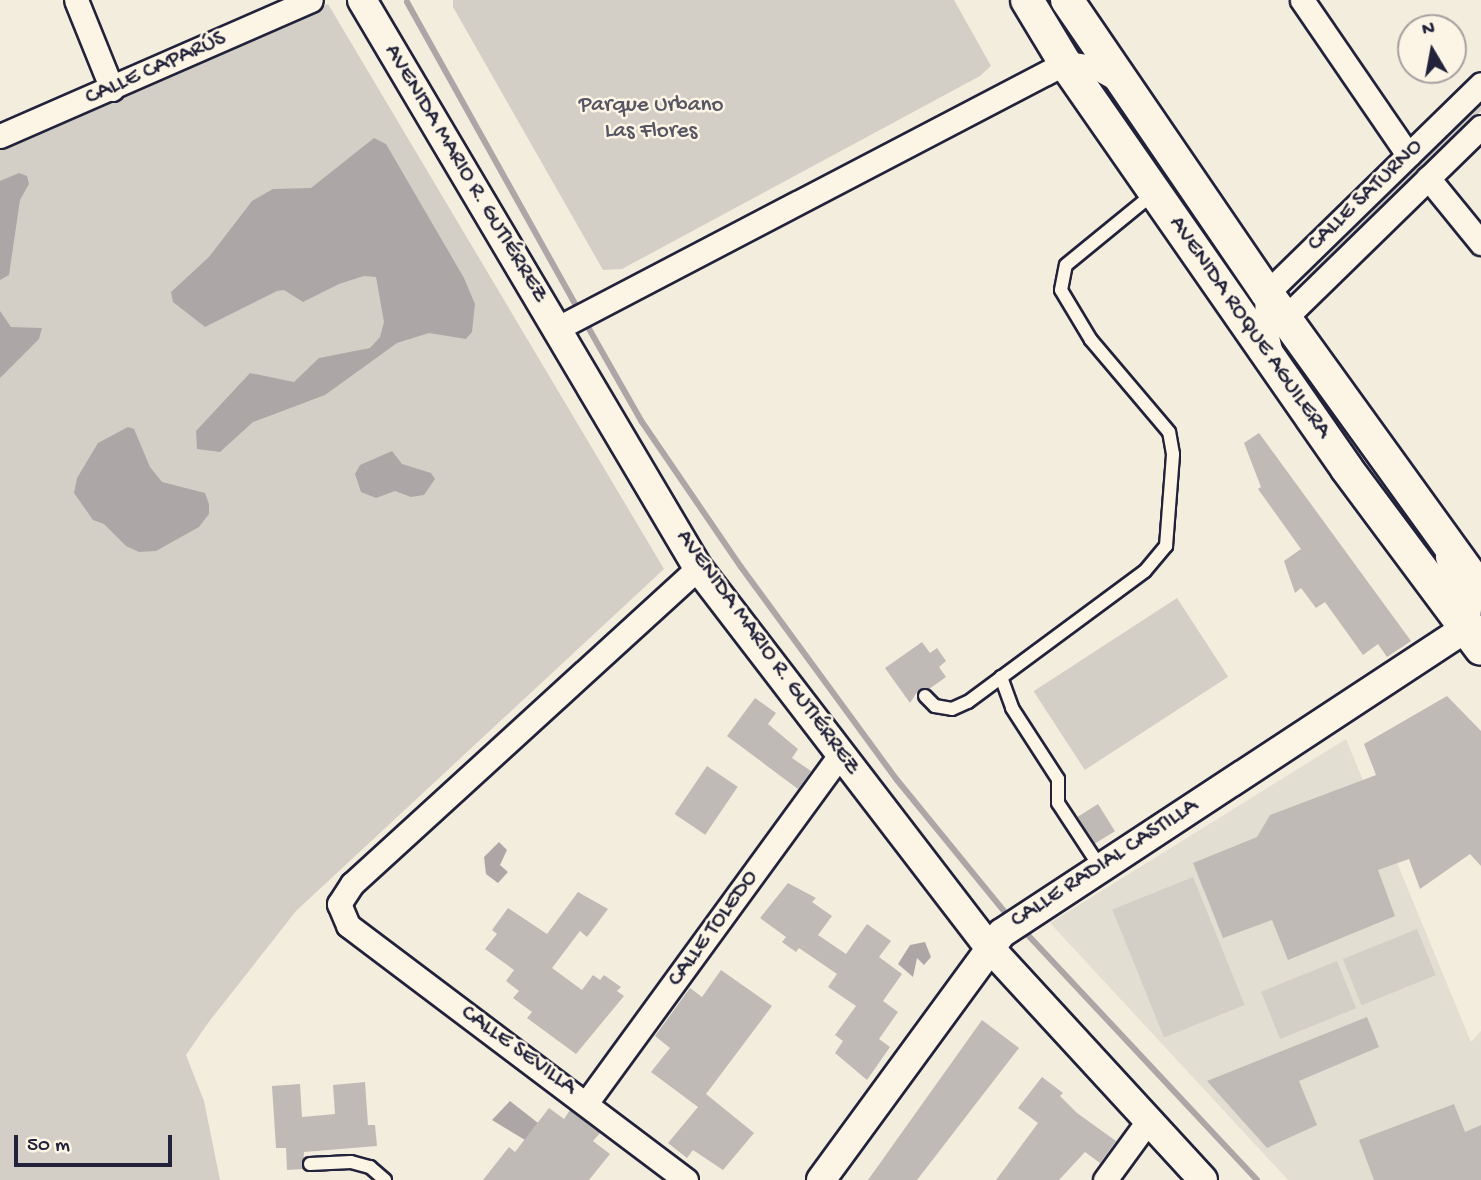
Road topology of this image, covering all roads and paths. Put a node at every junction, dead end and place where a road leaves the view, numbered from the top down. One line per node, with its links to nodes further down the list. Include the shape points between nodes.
1 (76, 0): 10 (street)
2 (311, 0): 10 (street, CALLE CAPARÚS)
3 (362, 0): 19 (street, AVENIDA MARIO R. GUTIÉRREZ)
4 (1027, 0): 7 (main road, AVENIDA ROQUE AGUILERA)
5 (1302, 0): 13 (street)
6 (1070, 4): 7 (street, via 1075,36); 8 (main road, AVENIDA ROQUE AGUILERA)
7 (1065, 63): 8 (street, via 1095,67); 15 (main road, AVENIDA ROQUE AGUILERA); 19 (street)
8 (1120, 82): 18 (main road, AVENIDA ROQUE AGUILERA)
9 (1481, 84): 13 (street, CALLE SATURNO)
10 (112, 89): 12 (street, CALLE CAPARÚS)
11 (1481, 127): 14 (street, CALLE SATURNO)
12 (0, 136)
13 (1408, 155): 18 (street, CALLE SATURNO)
14 (1429, 178): 16 (street); 18 (street, CALLE SATURNO)
15 (1155, 193): 17 (main road, AVENIDA ROQUE AGUILERA); 25 (lane, via 1066,265 1061,290 1091,340 1169,432 1173,454 1166,545 1146,571)
16 (1481, 243)
17 (1225, 292): 18 (street, via 1237,304); 20 (main road, AVENIDA ROQUE AGUILERA)
18 (1273, 308): 20 (street); 21 (main road, AVENIDA ROQUE AGUILERA)
19 (563, 325): 22 (street, AVENIDA MARIO R. GUTIÉRREZ)
20 (1273, 362): 24 (main road, AVENIDA ROQUE AGUILERA)
21 (1443, 538): 23 (main road, AVENIDA ROQUE AGUILERA); 24 (street)
22 (698, 568): 27 (street, AVENIDA MARIO R. GUTIÉRREZ); 30 (street, CALLE SEVILLA, via 352,884 339,904 348,925)
23 (1481, 590)
24 (1476, 636): 28 (street, CALLE RADIAL CASTILLA)
25 (1001, 677): 26 (lane, via 953,709 934,706); 28 (lane, via 1012,708 1058,779 1058,803)
26 (925, 696)
27 (840, 755): 29 (street, AVENIDA MARIO R. GUTIÉRREZ); 30 (street, CALLE TOLEDO)
28 (1100, 867): 29 (street, CALLE RADIAL CASTILLA)
29 (995, 940): 31 (street, AVENIDA MARIO R. GUTIÉRREZ); 35 (street, CALLE RADIAL CASTILLA)
30 (587, 1102): 34 (street, CALLE SEVILLA)
31 (1148, 1121): 36 (street); 37 (street, AVENIDA MARIO R. GUTIÉRREZ)
32 (310, 1164): 33 (lane, via 351,1162 370,1167)
33 (385, 1180)
34 (686, 1180)
35 (821, 1180)
36 (1105, 1180)
37 (1203, 1180)

